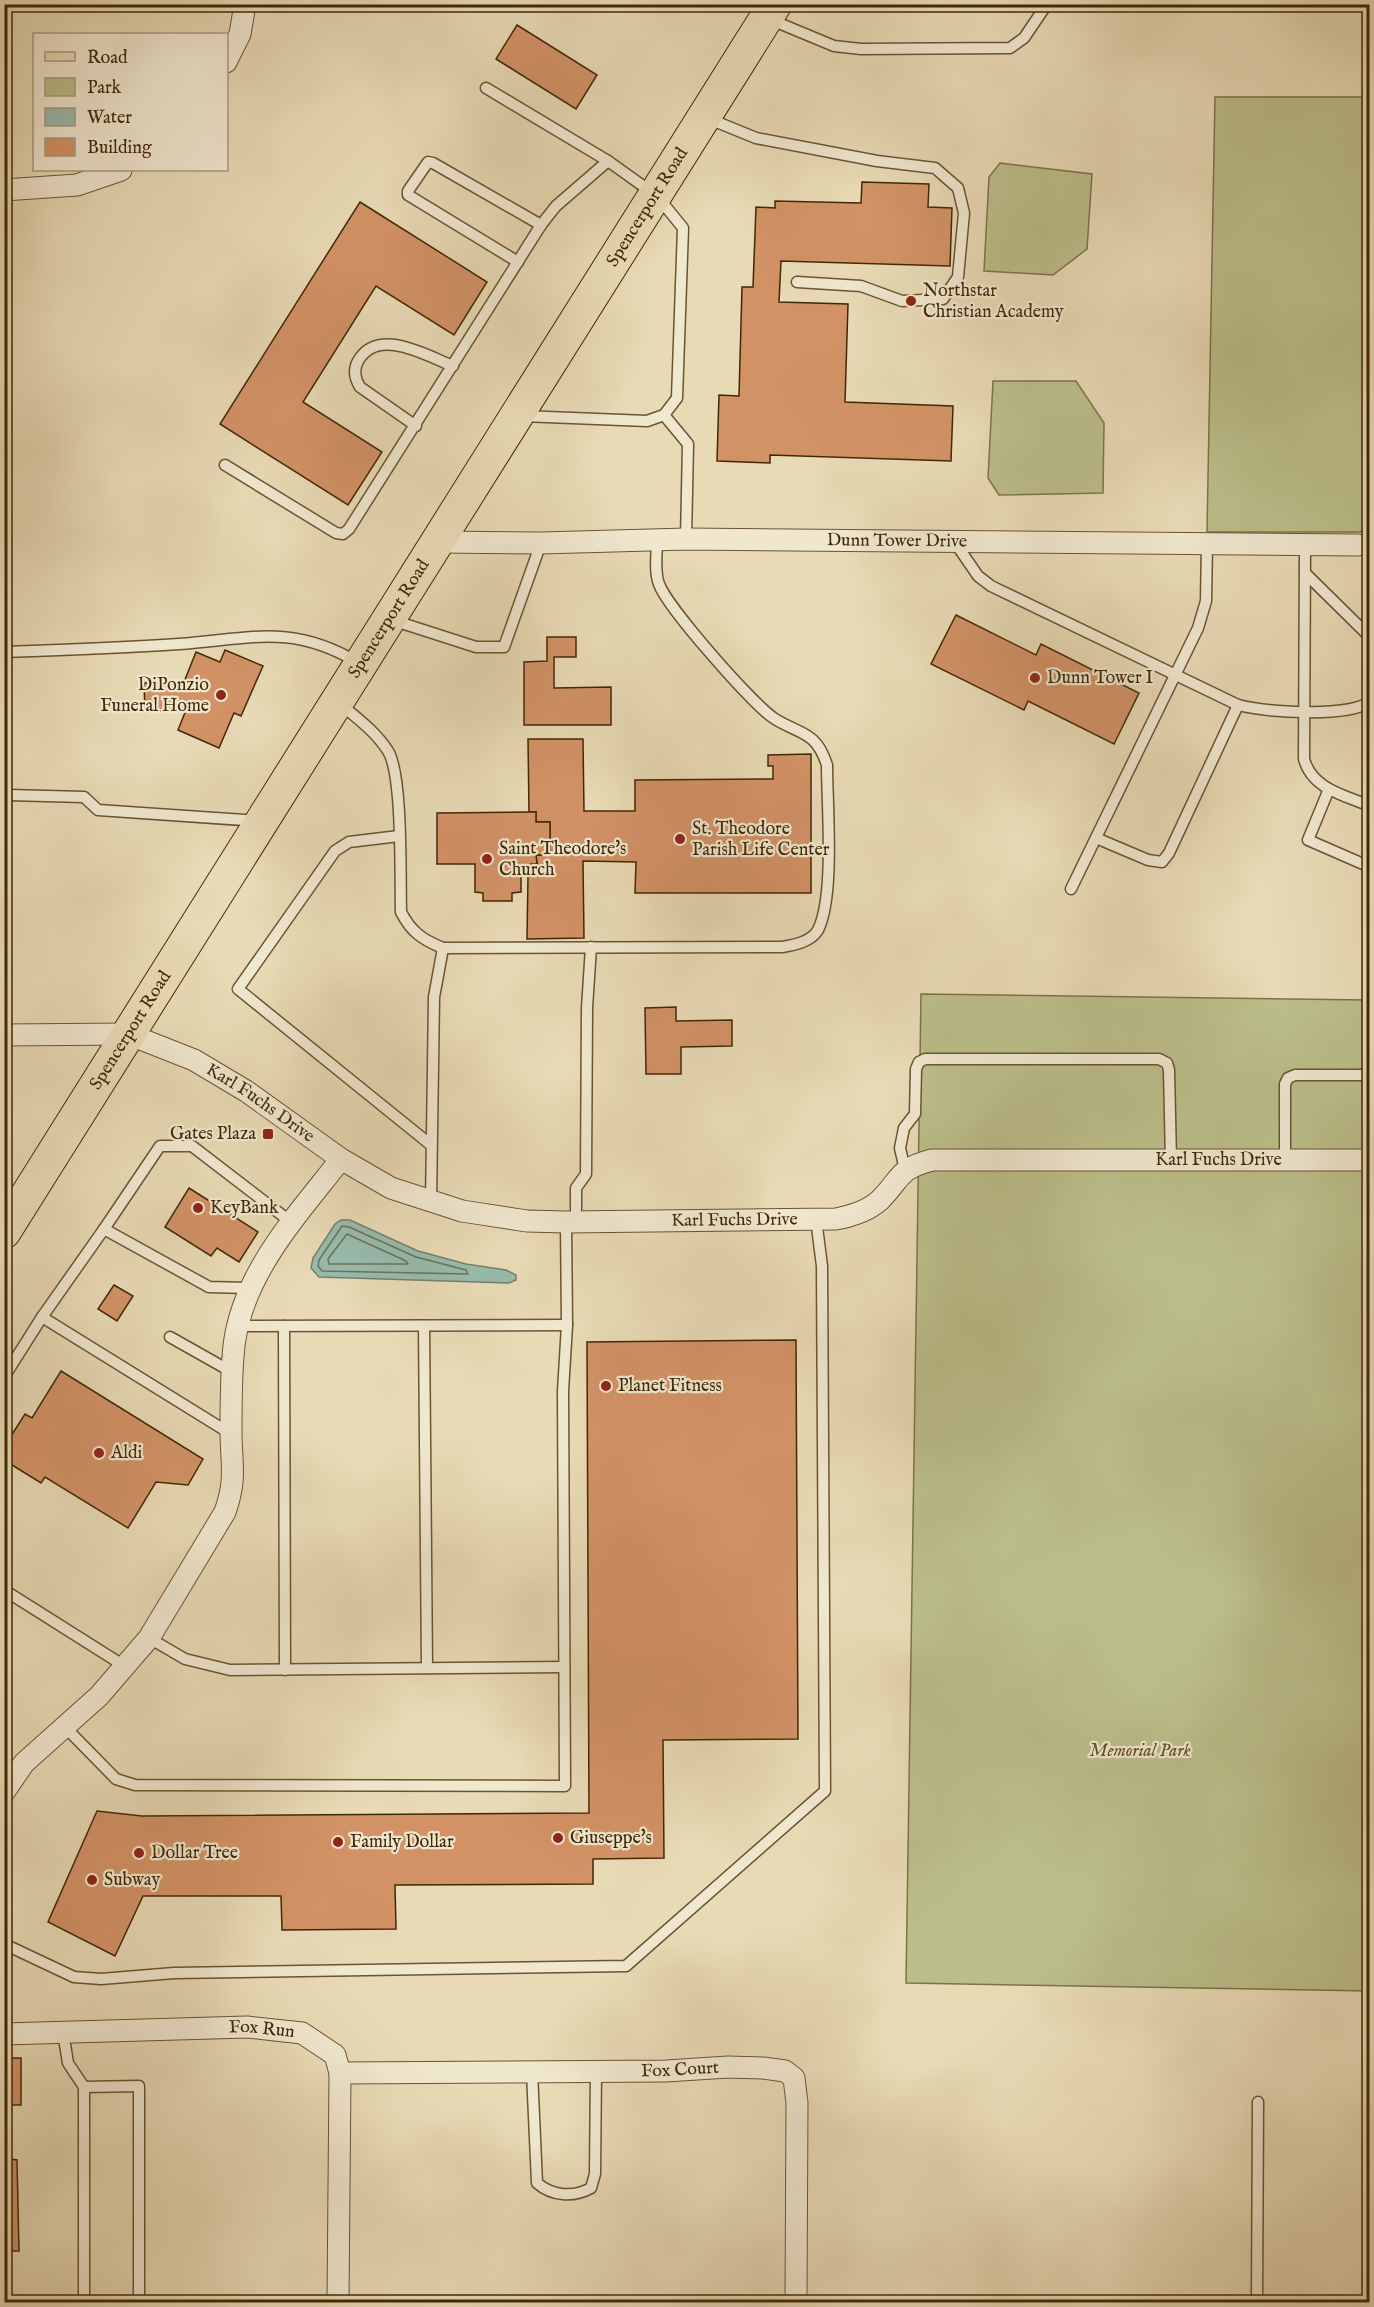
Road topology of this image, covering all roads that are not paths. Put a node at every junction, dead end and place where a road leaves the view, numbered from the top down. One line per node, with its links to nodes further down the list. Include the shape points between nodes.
1 (245, 4): 4 (street, via 240,34)
2 (1047, 4): 3 (lane, via 1024,38 1010,48 834,46)
3 (770, 11): 6 (main road, Spencerport Road)
4 (228, 58)
5 (486, 88): 7 (lane)
6 (704, 117): 10 (main road, Spencerport Road); 13 (lane, via 756,138 934,168 958,188 964,213 958,277 943,299 902,301 861,285)
7 (608, 161): 10 (lane); 11 (lane, via 556,206)
8 (118, 171): 9 (street, via 77,186)
9 (4, 190)
10 (657, 196): 15 (lane, via 683,228 677,398); 16 (main road, Spencerport Road)
11 (541, 225): 12 (lane); 12 (lane, via 433,163 429,162 408,191 408,195)
12 (518, 262): 14 (lane)
13 (797, 282)
14 (453, 366): 17 (lane); 17 (lane, via 390,344 367,351 358,360 355,369 360,387)
15 (664, 415): 16 (lane, via 647,421); 19 (lane, via 688,444)
16 (516, 416): 22 (main road, Spencerport Road)
17 (416, 426): 18 (lane, via 343,534)
18 (225, 465)
19 (686, 538): 20 (street, Dunn Tower Drive); 21 (street, Dunn Tower Drive)
20 (657, 539): 23 (street, Dunn Tower Drive); 45 (lane, via 658,583 675,612 774,719 810,735 822,748 827,765 827,901 817,932 800,944)
21 (954, 540): 24 (street, Dunn Tower Drive); 32 (lane, via 978,576 990,586)
22 (437, 542): 23 (street, Dunn Tower Drive); 28 (main road, Spencerport Road)
23 (541, 543): 28 (lane, via 504,647 476,647)
24 (1207, 543): 25 (street, Dunn Tower Drive); 32 (lane, via 1206,601)
25 (1305, 544): 26 (street, Dunn Tower Drive); 27 (lane)
26 (1358, 545)
27 (1305, 573): 29 (lane); 36 (lane)
28 (389, 619): 31 (main road, Spencerport Road)
29 (1370, 637)
30 (4, 652): 31 (lane, via 290,636 315,641)
31 (360, 664): 33 (main road, Spencerport Road)
32 (1175, 674): 35 (lane); 42 (lane)
33 (336, 701): 40 (main road, Spencerport Road); 41 (lane, via 370,728 390,753 397,776)
34 (1370, 702): 36 (lane, via 1349,711)
35 (1238, 705): 36 (lane, via 1259,711); 42 (lane, via 1162,862)
36 (1305, 711): 37 (lane, via 1307,772)
37 (1329, 789): 39 (lane); 43 (lane, via 1308,840)
38 (8, 795): 40 (lane, via 84,797 98,810)
39 (1370, 806)
40 (261, 821): 47 (main road, Spencerport Road)
41 (399, 836): 46 (lane, via 402,912 409,927 422,940); 50 (lane, via 349,842 335,851 238,989)
42 (1096, 838): 44 (lane)
43 (1370, 867)
44 (1071, 889)
45 (591, 947): 46 (lane); 59 (lane, via 586,1174 576,1188)
46 (443, 948): 50 (lane, via 434,997)
47 (128, 1034): 48 (street); 51 (street, Karl Fuchs Drive, via 194,1060 246,1091); 61 (main road, Spencerport Road)
48 (4, 1035)
49 (1370, 1075): 54 (lane, via 1288,1078)
50 (431, 1145): 56 (lane)
51 (341, 1159): 56 (street, Karl Fuchs Drive, via 391,1188); 58 (street)
52 (1370, 1160): 54 (street, Karl Fuchs Drive)
53 (1171, 1161): 54 (street, Karl Fuchs Drive); 55 (street, Karl Fuchs Drive, via 949,1159 932,1160); 55 (lane, via 1169,1070 1167,1063 1159,1059 926,1059 916,1069 915,1114 904,1128 900,1148)
54 (1285, 1161)
55 (905, 1170): 57 (street, Karl Fuchs Drive, via 880,1200 866,1210 836,1219)
56 (431, 1202): 59 (street, Karl Fuchs Drive, via 496,1217)
57 (816, 1219): 59 (street, Karl Fuchs Drive); 80 (lane, via 822,1266 825,1791 626,1966 174,1973 101,1979 74,1977)
58 (291, 1222): 60 (lane, via 192,1146 160,1146); 62 (street)
59 (571, 1222): 64 (lane)
60 (104, 1229): 62 (lane, via 209,1287); 63 (lane)
61 (4, 1232)
62 (248, 1288): 65 (street)
63 (42, 1317): 70 (lane); 71 (lane)
64 (567, 1325): 67 (lane); 75 (lane, via 563,1391)
65 (239, 1326): 66 (lane); 69 (street)
66 (284, 1326): 67 (lane); 77 (lane)
67 (424, 1326): 76 (lane)
68 (170, 1337): 69 (lane)
69 (232, 1372): 71 (street)
70 (4, 1377)
71 (231, 1434): 73 (street, via 233,1490 225,1512)
72 (4, 1590): 74 (lane)
73 (149, 1638): 74 (street); 77 (lane, via 185,1659 211,1666)
74 (126, 1667): 78 (street)
75 (564, 1667): 76 (lane); 78 (lane, via 565,1786 135,1785 116,1779)
76 (427, 1668): 77 (lane)
77 (285, 1670)
78 (66, 1728): 79 (street, via 24,1763)
79 (4, 1792)
80 (4, 1944)
81 (63, 2032): 82 (street, Fox Run); 85 (street, Fox Run, via 247,2027 302,2032 335,2055); 86 (lane, via 68,2063)
82 (4, 2034)
83 (596, 2071): 84 (street, Fox Court); 84 (lane, via 595,2174 591,2188 580,2194 554,2193 537,2183); 91 (street, Fox Court, via 763,2068 785,2071 794,2078)
84 (532, 2072): 85 (street, Fox Court)
85 (340, 2073): 90 (street)
86 (84, 2087): 88 (lane); 89 (lane, via 139,2086)
87 (1258, 2102): 92 (lane)
88 (84, 2302)
89 (139, 2302)
90 (338, 2302)
91 (796, 2302)
92 (1257, 2302)

